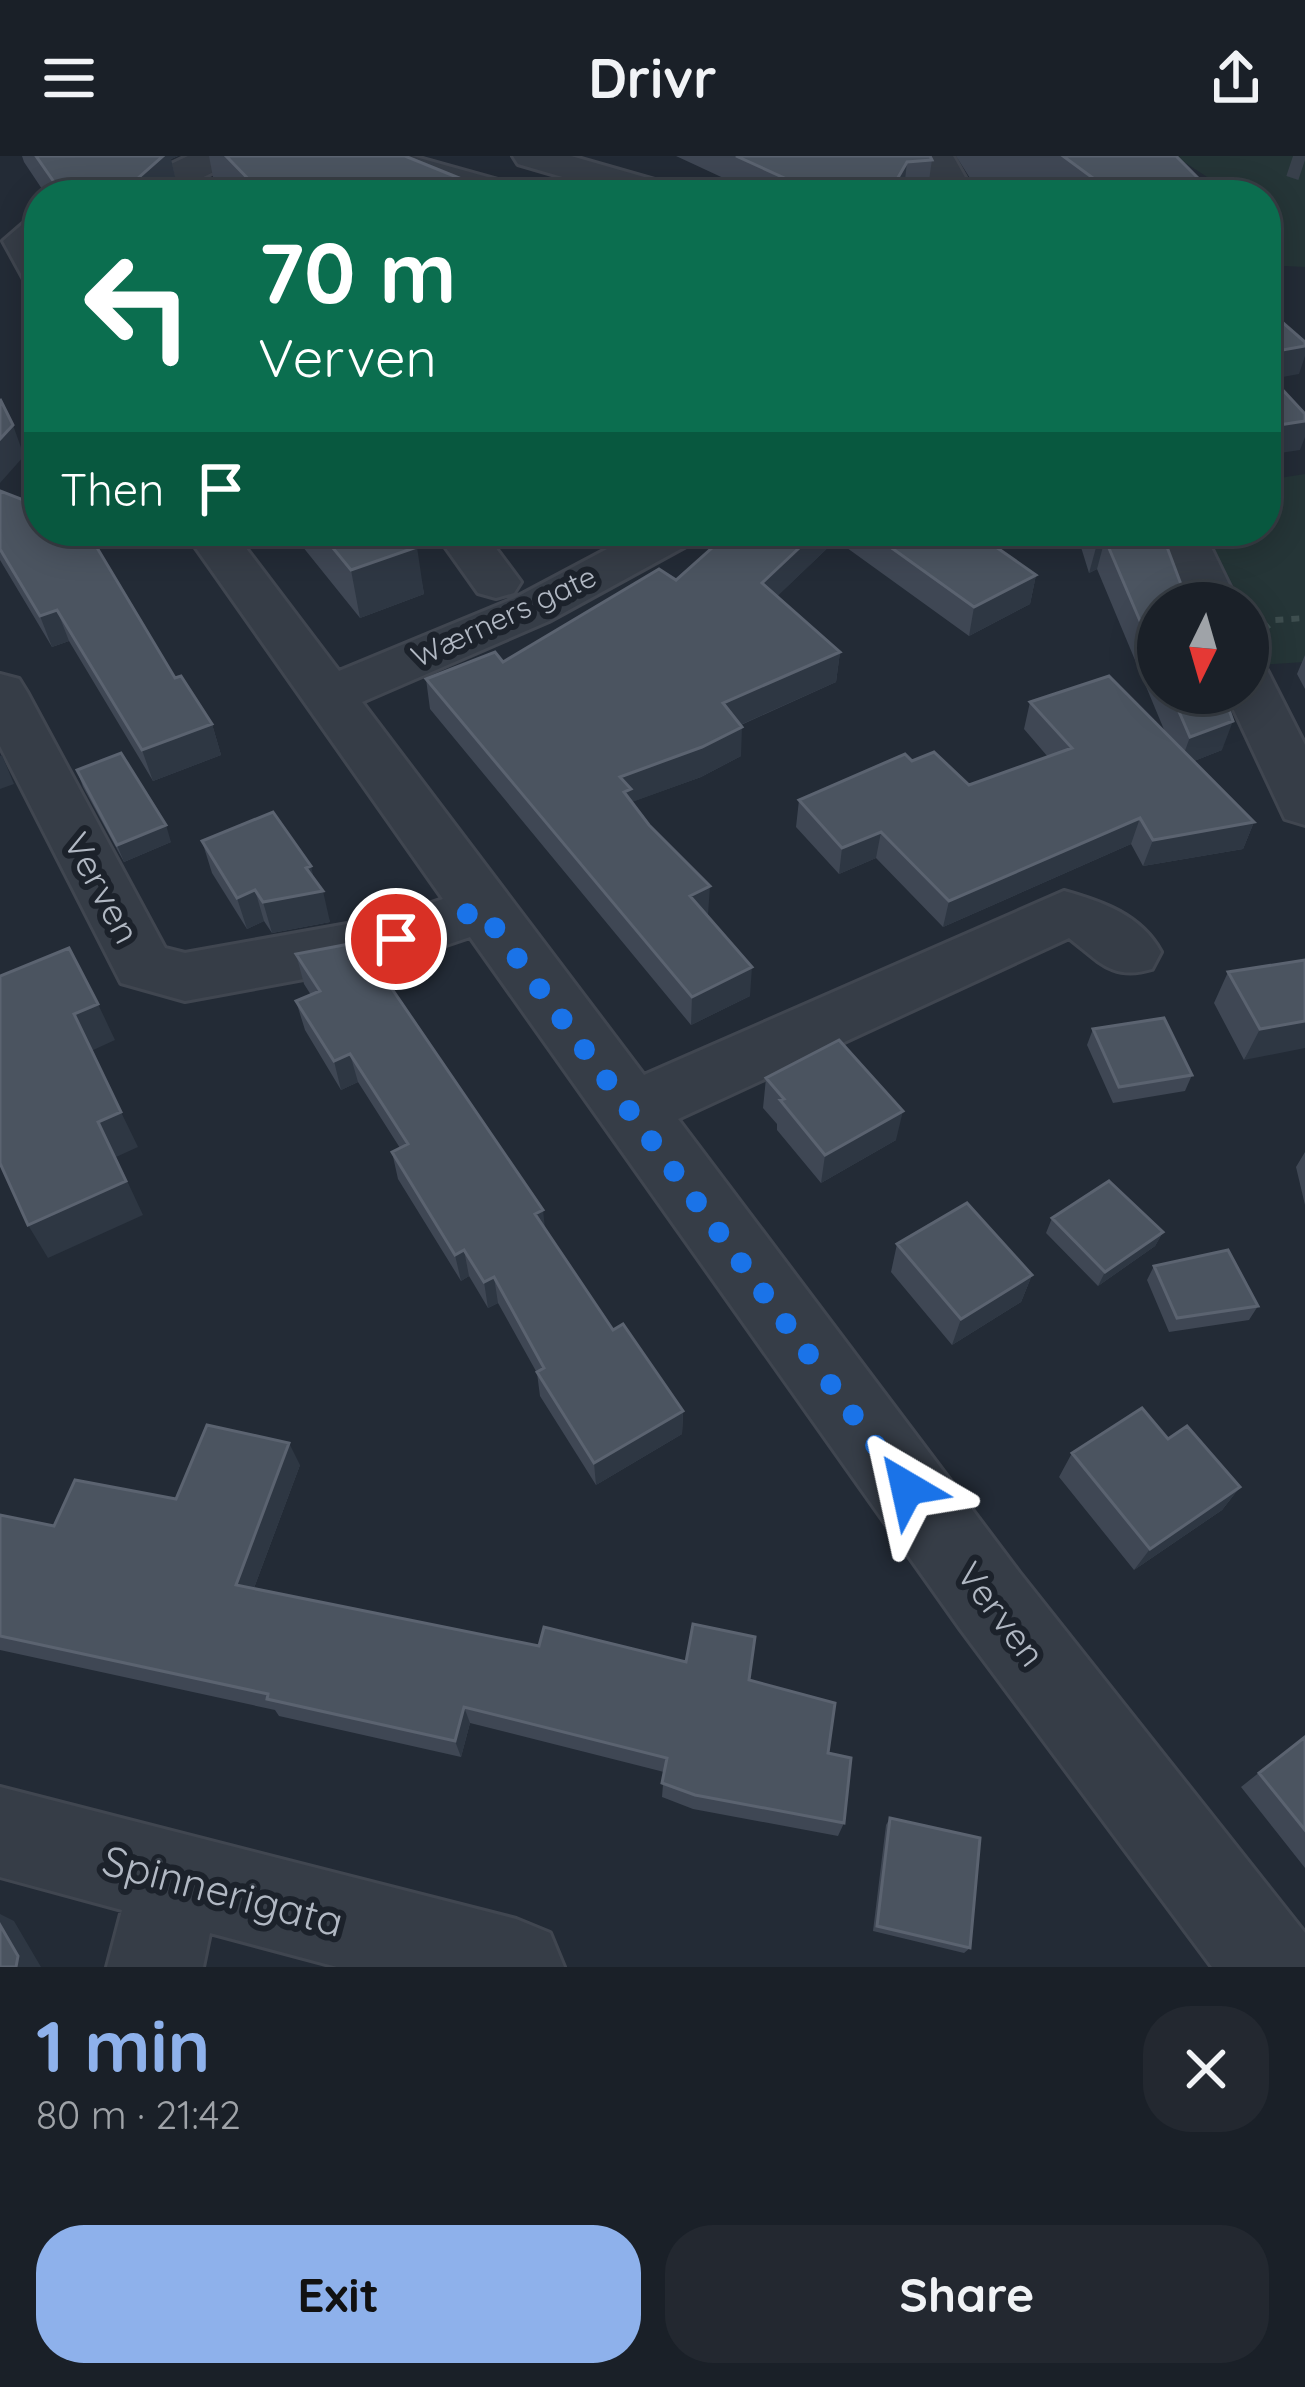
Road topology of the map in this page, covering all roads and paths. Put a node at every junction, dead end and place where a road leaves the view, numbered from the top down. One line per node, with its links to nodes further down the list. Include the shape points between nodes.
1 (217, 156): 4 (street)
2 (371, 156): 5 (street)
3 (531, 156): 6 (street)
4 (168, 180)
5 (456, 180)
6 (613, 180)
7 (219, 546): 16 (street, Verven)
8 (469, 546): 11 (street, Wærners gate)
9 (650, 546): 16 (street, Wærners gate, via 531,610)
10 (1186, 546): 12 (street)
11 (496, 582)
12 (1202, 582)
13 (1305, 618): 14 (path)
14 (1269, 625)
15 (0, 692): 19 (street, Verven, via 143,966 185,977 396,939)
16 (327, 696): 19 (street, Verven)
17 (1263, 714): 18 (street)
18 (1305, 805)
19 (481, 909): 21 (street, Verven)
20 (1130, 952): 21 (street, via 1090,921 1064,914)
21 (630, 1112): 26 (street, Verven)
22 (0, 1832): 23 (street, Spinnerigata)
23 (175, 1880): 24 (street); 25 (street, Spinnerigata)
24 (155, 1967)
25 (516, 1967)
26 (1271, 1967)

